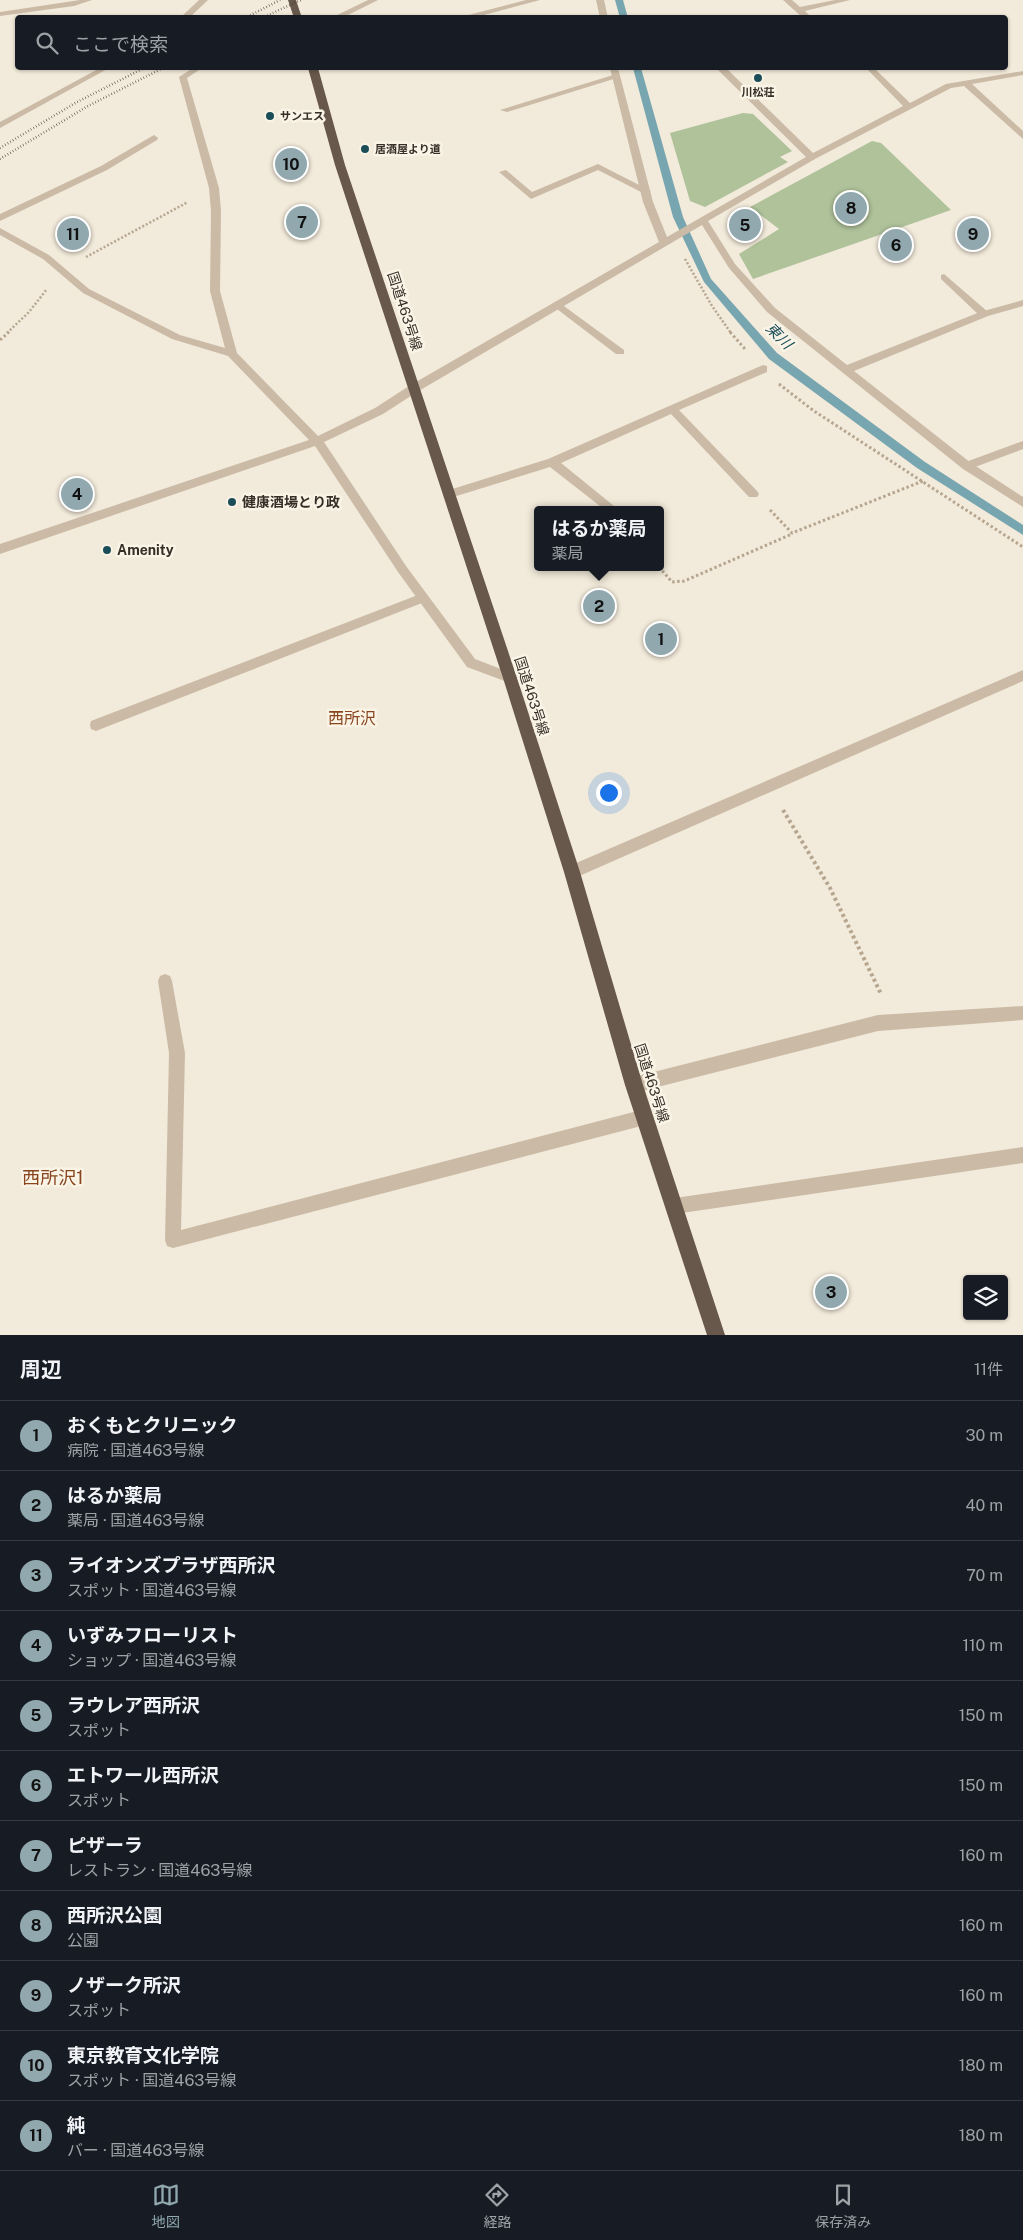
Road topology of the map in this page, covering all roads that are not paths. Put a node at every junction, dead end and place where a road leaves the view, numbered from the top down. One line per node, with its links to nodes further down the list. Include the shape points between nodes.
1 (88, 0): 9 (street)
2 (204, 0): 12 (street)
3 (292, 0): 13 (highway)
4 (374, 0): 14 (street)
5 (536, 0): 15 (street)
6 (600, 0): 16 (street)
7 (787, 0): 10 (street)
8 (846, 0): 10 (street)
9 (74, 2): 11 (street)
10 (799, 10): 17 (street)
11 (0, 14)
12 (187, 15)
13 (297, 15)
14 (342, 15)
15 (474, 15)
16 (603, 15)
17 (805, 15)
18 (101, 70): 28 (street)
19 (195, 70): 43 (street, via 183,77 214,188 215,291)
20 (314, 70): 46 (highway, 国道463号線, via 340,165)
21 (722, 70): 31 (street)
22 (872, 70): 26 (street)
23 (615, 72): 27 (street); 33 (street)
24 (1023, 73): 25 (street)
25 (966, 83): 26 (street, via 949,86); 29 (street)
26 (909, 107): 31 (street)
27 (504, 110)
28 (0, 125)
29 (1023, 136)
30 (154, 138): 34 (street, via 104,168)
31 (812, 157): 35 (street)
32 (503, 172): 33 (street, via 531,196 598,167)
33 (646, 191): 37 (street)
34 (0, 218)
35 (703, 220): 37 (street); 45 (street, via 732,266 771,310)
36 (0, 231): 43 (street, via 46,257 86,291 176,337)
37 (664, 243): 40 (street)
38 (944, 277): 41 (street)
39 (1023, 303): 41 (street)
40 (557, 304): 42 (street); 46 (street)
41 (984, 314): 45 (street)
42 (620, 352)
43 (232, 354): 48 (street)
44 (763, 369): 47 (street)
45 (847, 370): 51 (street)
46 (413, 389): 48 (street, via 379,411); 52 (highway, 国道463号線)
47 (672, 409): 50 (street); 53 (street)
48 (316, 440): 56 (street); 57 (street)
49 (1023, 445): 51 (street)
50 (552, 462): 52 (street); 55 (street)
51 (967, 466): 54 (street)
52 (450, 494): 59 (highway, 国道463号線)
53 (753, 494)
54 (1023, 503)
55 (609, 506)
56 (0, 549)
57 (423, 598): 59 (street, via 471,663); 60 (street)
58 (1023, 675): 61 (street)
59 (510, 678): 61 (highway, 国道463号線)
60 (96, 725)
61 (572, 872): 64 (highway, 国道463号線)
62 (165, 981): 65 (street, via 177,1053 173,1240)
63 (1023, 1013): 64 (street, via 894,1021)
64 (634, 1085): 65 (highway, 国道463号線)
65 (645, 1118): 67 (highway, 国道463号線)
66 (1023, 1155): 67 (street)
67 (675, 1206): 68 (highway, 国道463号線)
68 (716, 1335)

